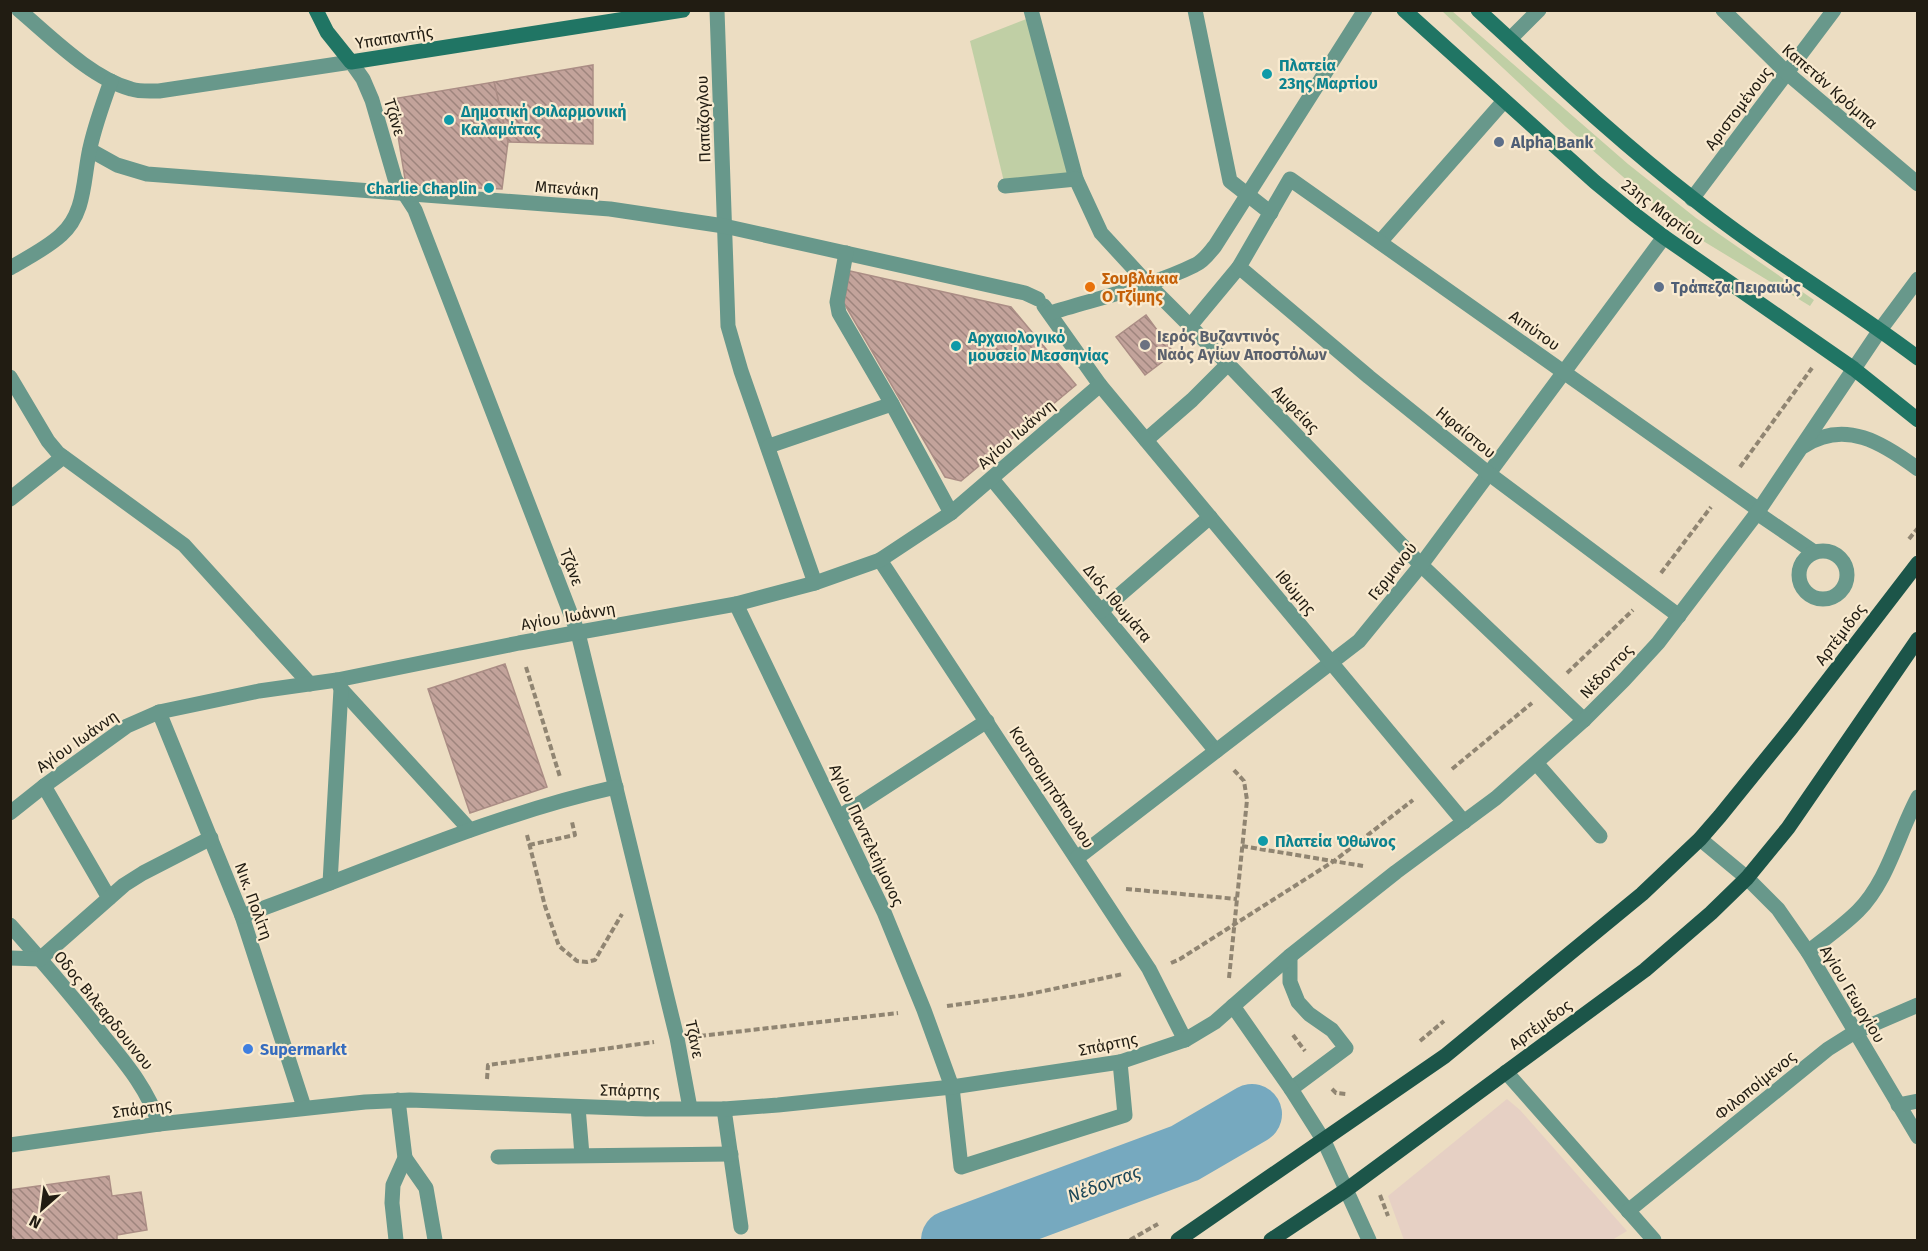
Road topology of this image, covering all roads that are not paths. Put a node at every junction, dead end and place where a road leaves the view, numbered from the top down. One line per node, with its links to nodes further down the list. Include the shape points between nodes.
1 (19, 10): 16 (street, Υπαπαντής)
2 (316, 10): 14 (main road, via 327,32)
3 (683, 10): 14 (main road, Υπαπαντής)
4 (717, 10): 26 (street, Παπάζογλου)
5 (1031, 10): 19 (street, Αμφείας)
6 (1195, 10): 23 (street, via 1230,181)
7 (1404, 10): 17 (main road, 23ης Μαρτίου)
8 (1478, 10): 13 (main road, 23ης Μαρτίου)
9 (1539, 10): 13 (street)
10 (1723, 10): 15 (street, Καπετάν Κρόμπα)
11 (1834, 10): 15 (street, Αριστομένους)
12 (1364, 11): 23 (street)
13 (1510, 39): 24 (main road, 23ης Μαρτίου)
14 (351, 62): 16 (street, Υπαπαντής, via 159,91 131,90); 22 (street, Τζάνε, via 372,100 394,178)
15 (1787, 73): 20 (street, Καπετάν Κρόμπα); 24 (street, Αριστομένους)
16 (111, 81): 18 (street)
17 (1504, 101): 27 (main road, 23ης Μαρτίου); 28 (street)
18 (90, 150): 22 (street, Μπενάκη, via 117,165 147,174); 31 (street, via 83,196 68,228)
19 (1076, 179): 21 (street); 33 (street, Αμφείας, via 1101,233)
20 (1917, 184)
21 (1005, 186)
22 (407, 194): 26 (street, Μπενάκη, via 610,209); 65 (street, Τζάνε)
23 (1247, 195): 25 (street); 33 (street, via 1205,258)
24 (1692, 199): 37 (main road, 23ης Μαρτίου)
25 (1271, 213): 28 (street, Αιπύτου, via 1290,179); 30 (street)
26 (724, 226): 29 (street, Μπενάκη); 47 (street, Παπάζογλου, via 728,326)
27 (1664, 237): 40 (main road, 23ης Μαρτίου); 41 (street, Γερμανού)
28 (1380, 242): 41 (street, Αιπύτου)
29 (846, 253): 34 (street, Μπενάκη); 44 (street, via 837,302 839,314)
30 (1239, 267): 36 (street); 51 (street, Ηφαίστου)
31 (10, 268)
32 (1917, 279): 37 (street, Νέδοντος)
33 (1147, 283): 35 (street); 36 (street, Αμφείας)
34 (1038, 299): 35 (street, Ιθώμης)
35 (1050, 313): 43 (street, Ιθώμης)
36 (1190, 326): 39 (street, Αμφείας)
37 (1880, 330): 38 (main road, 23ης Μαρτίου); 40 (street, Νέδοντος)
38 (1917, 358)
39 (1228, 364): 46 (street); 60 (street, Αμφείας)
40 (1854, 369): 45 (main road, 23ης Μαρτίου); 48 (street, Νέδοντος)
41 (1563, 372): 51 (street, Γερμανού); 54 (street, Αιπύτου)
42 (10, 377): 49 (street, via 48,441)
43 (1100, 385): 46 (street, Ιθώμης); 52 (street, Αγίου Ιωάννη)
44 (892, 404): 47 (street); 55 (street)
45 (1917, 420)
46 (1146, 440): 56 (street, Ιθώμης)
47 (769, 446): 61 (street, Παπάζογλου)
48 (1800, 449): 50 (street, via 1818,437 1846,433 1875,441); 54 (street, Νέδοντος)
49 (63, 457): 53 (street); 68 (street, via 184,545)
50 (1917, 469)
51 (1488, 473): 60 (street, Γερμανού); 64 (street, Ηφαίστου)
52 (992, 479): 55 (street, Αγίου Ιωάννη); 63 (street, Διός Ιθωμάτα)
53 (10, 499)
54 (1758, 512): 57 (street, Αιπύτου); 64 (street, Νέδοντος)
55 (951, 513): 58 (street, Αγίου Ιωάννη)
56 (1210, 517): 63 (street); 67 (street, Ιθώμης)
57 (1814, 552)
58 (880, 560): 61 (street, Αγίου Ιωάννη); 72 (street, Κουτσομητόπουλου)
59 (1917, 563): 84 (main road, Αρτέμιδος)
60 (1420, 565): 67 (street, Γερμανού, via 1359,641); 71 (street, Αμφείας)
61 (815, 583): 62 (street, Αγίου Ιωάννη)
62 (736, 604): 65 (street, Αγίου Ιωάννη); 79 (street, Αγίου Παντελεήμονος)
63 (1101, 611): 73 (street, Διός Ιθωμάτα)
64 (1679, 616): 71 (street, Νέδοντος)
65 (579, 633): 69 (street, Αγίου Ιωάννη); 76 (street, Τζάνε)
66 (1917, 639): 86 (main road, Αρτέμιδος, via 1788,828)
67 (1332, 663): 73 (street, Γερμανού); 80 (street, Ιθώμης)
68 (310, 684): 69 (street, Αγίου Ιωάννη); 70 (street, Αγίου Ιωάννη)
69 (339, 684): 81 (street); 87 (street)
70 (159, 712): 75 (street, Αγίου Ιωάννη, via 127,726); 83 (street, Νικ. Πολίτη)
71 (1584, 720): 74 (street, Νέδοντος)
72 (987, 721): 79 (street); 85 (street, Κουτσομητόπουλου)
73 (1216, 751): 85 (street, Γερμανού)
74 (1537, 764): 80 (street, Νέδοντος); 82 (street)
75 (44, 786): 78 (street, Αγίου Ιωάννη); 88 (street)
76 (616, 787): 81 (street, via 566,798); 108 (street, Τζάνε, via 677,1038)
77 (1917, 797): 91 (street, via 1869,897)
78 (10, 813)
79 (839, 817): 101 (street, Αγίου Παντελεήμονος, via 884,912)
80 (1464, 822): 92 (street, Νέδοντος)
81 (470, 830): 87 (street)
82 (1600, 836)
83 (211, 838): 88 (street, via 142,873); 89 (street, Νικ. Πολίτη)
84 (1700, 839): 86 (street); 112 (main road, Αρτέμιδος, via 1642,894 1488,1023)
85 (1077, 858): 98 (street, Κουτσομητόπουλου, via 1149,969)
86 (1747, 878): 91 (street, Αγίου Γεωργίου, via 1778,909); 100 (main road, Αρτέμιδος, via 1645,970)
87 (330, 883): 89 (street)
88 (110, 898): 94 (street)
89 (242, 916): 106 (street, Νικ. Πολίτη)
90 (10, 926): 94 (street, Οδος Βιλεαρδουινου)
91 (1808, 952): 97 (street, Αγίου Γεωργίου)
92 (1290, 956): 96 (street, Νέδοντος); 102 (street, via 1290,982 1298,1002 1332,1030 1346,1048)
93 (10, 958): 94 (street)
94 (40, 959): 110 (street, Οδος Βιλεαρδουινου, via 140,1083)
95 (1917, 1005): 97 (street, Φιλοποίμενος)
96 (1233, 1006): 98 (street, Σπάρτης); 102 (street)
97 (1855, 1032): 105 (street, Αγίου Γεωργίου); 119 (street, Φιλοποίμενος)
98 (1185, 1040): 99 (street, Σπάρτης)
99 (1120, 1062): 101 (street, Σπάρτης); 101 (street, Αγίου Παντελεήμονος, via 1125,1115 961,1167)
100 (1506, 1072): 118 (main road, Αρτέμιδος); 119 (street)
101 (952, 1087): 109 (street, Σπάρτης)
102 (1291, 1089): 112 (street)
103 (398, 1100): 106 (street, Σπάρτης); 107 (street, Σπάρτης); 117 (street)
104 (1917, 1101): 105 (street)
105 (1899, 1105): 111 (street, Αγίου Γεωργίου)
106 (304, 1107): 110 (street, Σπάρτης)
107 (578, 1107): 108 (street, Σπάρτης); 115 (street)
108 (690, 1108): 109 (street, Σπάρτης)
109 (724, 1109): 114 (street)
110 (159, 1124): 113 (street, Σπάρτης)
111 (1917, 1137)
112 (1324, 1141): 118 (street); 123 (main road, Αρτέμιδος)
113 (10, 1145)
114 (731, 1154): 115 (street); 120 (street)
115 (582, 1155): 116 (street)
116 (498, 1157)
117 (405, 1158): 121 (street, via 393,1185); 122 (street, via 426,1188)
118 (1346, 1190): 124 (main road, Αρτέμιδος); 125 (street)
119 (1628, 1211): 126 (street)
120 (741, 1227)
121 (396, 1240)
122 (435, 1240)
123 (1179, 1240)
124 (1271, 1240)
125 (1369, 1240)
126 (1654, 1240)

